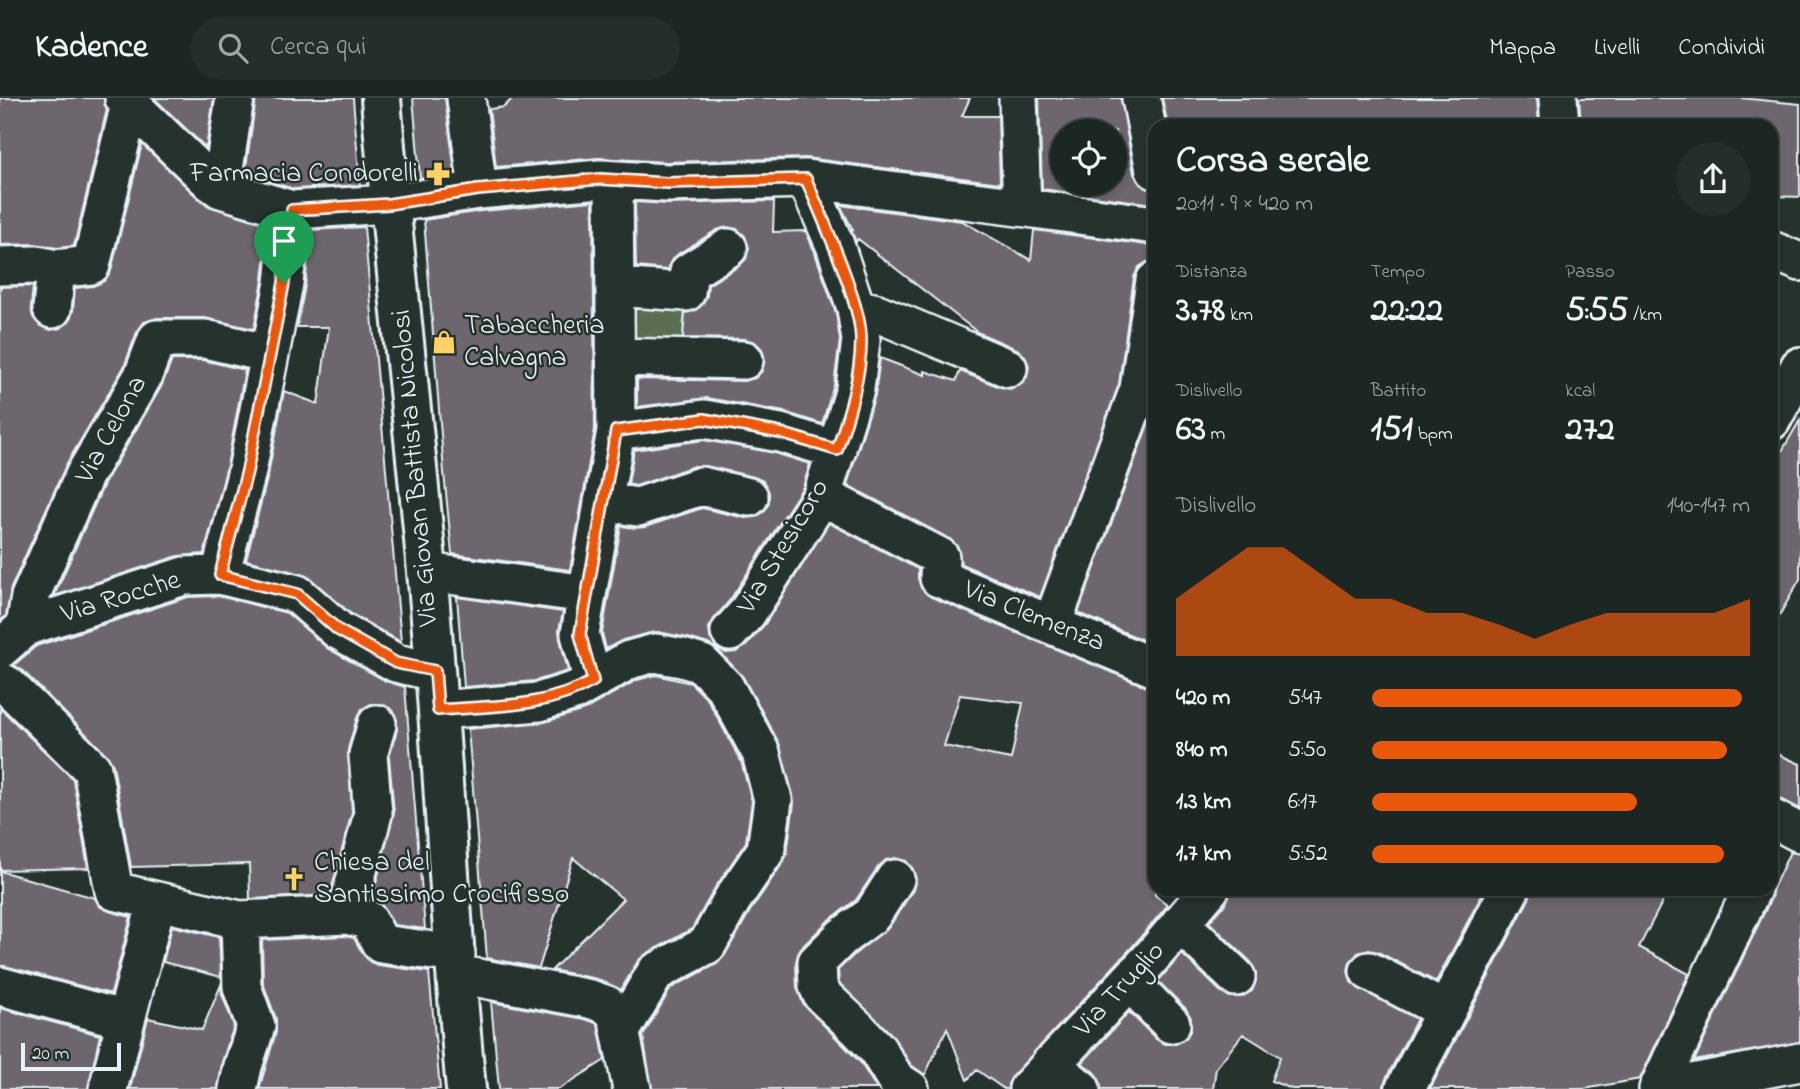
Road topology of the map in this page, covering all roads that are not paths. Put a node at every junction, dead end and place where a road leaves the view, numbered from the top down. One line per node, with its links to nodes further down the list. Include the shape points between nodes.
1 (235, 98): 12 (street)
2 (381, 98): 14 (street, Via Giovan Battista Nicolosi)
3 (466, 98): 13 (street)
4 (1018, 98): 15 (street)
5 (1141, 98): 9 (street)
6 (1558, 98): 8 (street)
7 (127, 101): 12 (street); 22 (street, via 91,265)
8 (1559, 119)
9 (1148, 134)
10 (806, 179): 11 (street); 15 (street); 24 (street, Via Stesicoro, via 835,244)
11 (614, 180): 13 (street); 23 (street)
12 (221, 188): 16 (street)
13 (478, 190): 14 (street)
14 (389, 204): 16 (street); 38 (street, Via Giovan Battista Nicolosi)
15 (1022, 207): 17 (street)
16 (292, 210): 26 (street)
17 (1148, 224)
18 (729, 248): 23 (street, via 689,272 687,292)
19 (1778, 253): 20 (street)
20 (1800, 262)
21 (0, 266): 22 (street)
22 (56, 269): 25 (street)
23 (615, 287): 27 (street)
24 (856, 308): 30 (street); 34 (street, Via Stesicoro, via 861,340 855,389)
25 (52, 309)
26 (270, 354): 39 (street); 43 (street, Via Celona, via 205,339 157,339 143,376 85,474)
27 (615, 357): 28 (street); 33 (street)
28 (744, 360)
29 (1800, 367): 32 (street)
30 (1008, 368)
31 (1147, 395): 41 (street)
32 (1778, 407)
33 (616, 431): 34 (street, via 704,419 780,433); 37 (street)
34 (837, 450): 35 (street, Via Stesicoro)
35 (822, 496): 41 (street, Via Clemenza, via 940,557 939,578); 42 (street, Via Stesicoro)
36 (749, 497): 37 (street, via 701,486 638,508)
37 (603, 502): 40 (street)
38 (427, 572): 40 (street); 45 (street, Via Giovan Battista Nicolosi)
39 (220, 575): 43 (street, Via Rocche, via 184,576); 45 (street, Via Rocche, via 297,594 338,630 396,663)
40 (587, 594): 47 (street, via 580,634)
41 (1052, 624): 44 (street, Via Clemenza)
42 (730, 632)
43 (13, 638)
44 (1148, 665)
45 (435, 671): 48 (street, Via Giovan Battista Nicolosi)
46 (0, 681): 54 (street, via 92,769 114,891)
47 (593, 681): 48 (street, via 539,702); 66 (street, via 629,660 655,653 702,664 725,687 761,753 773,800 766,850 707,945 656,972)
48 (438, 710): 58 (street, Via Giovan Battista Nicolosi)
49 (377, 724): 55 (street, via 368,755 373,814)
50 (895, 879): 73 (street, via 872,915 817,962 818,986 821,995 877,1049 896,1080)
51 (1204, 896): 57 (street, Via Truglio)
52 (1506, 896): 63 (street)
53 (1749, 896): 76 (street)
54 (157, 901): 56 (street); 64 (street)
55 (346, 915): 56 (street); 58 (street, via 368,920 381,944)
56 (240, 920): 70 (street, via 242,987 256,1026)
57 (1180, 923): 60 (street); 61 (street, Via Truglio)
58 (456, 964): 66 (street, via 607,1005 617,1015); 71 (street, Via Giovan Battista Nicolosi)
59 (1368, 971): 63 (street)
60 (1236, 977)
61 (1129, 981): 65 (street); 68 (street, Via Truglio)
62 (0, 986): 64 (street)
63 (1446, 1011): 75 (street)
64 (126, 1020): 69 (street)
65 (1171, 1024)
66 (621, 1031): 72 (street)
67 (1800, 1062): 76 (street)
68 (1039, 1077): 74 (street)
69 (108, 1089)
70 (238, 1089)
71 (466, 1089)
72 (632, 1089)
73 (909, 1089)
74 (1081, 1089)
75 (1405, 1089)
76 (1660, 1089)

